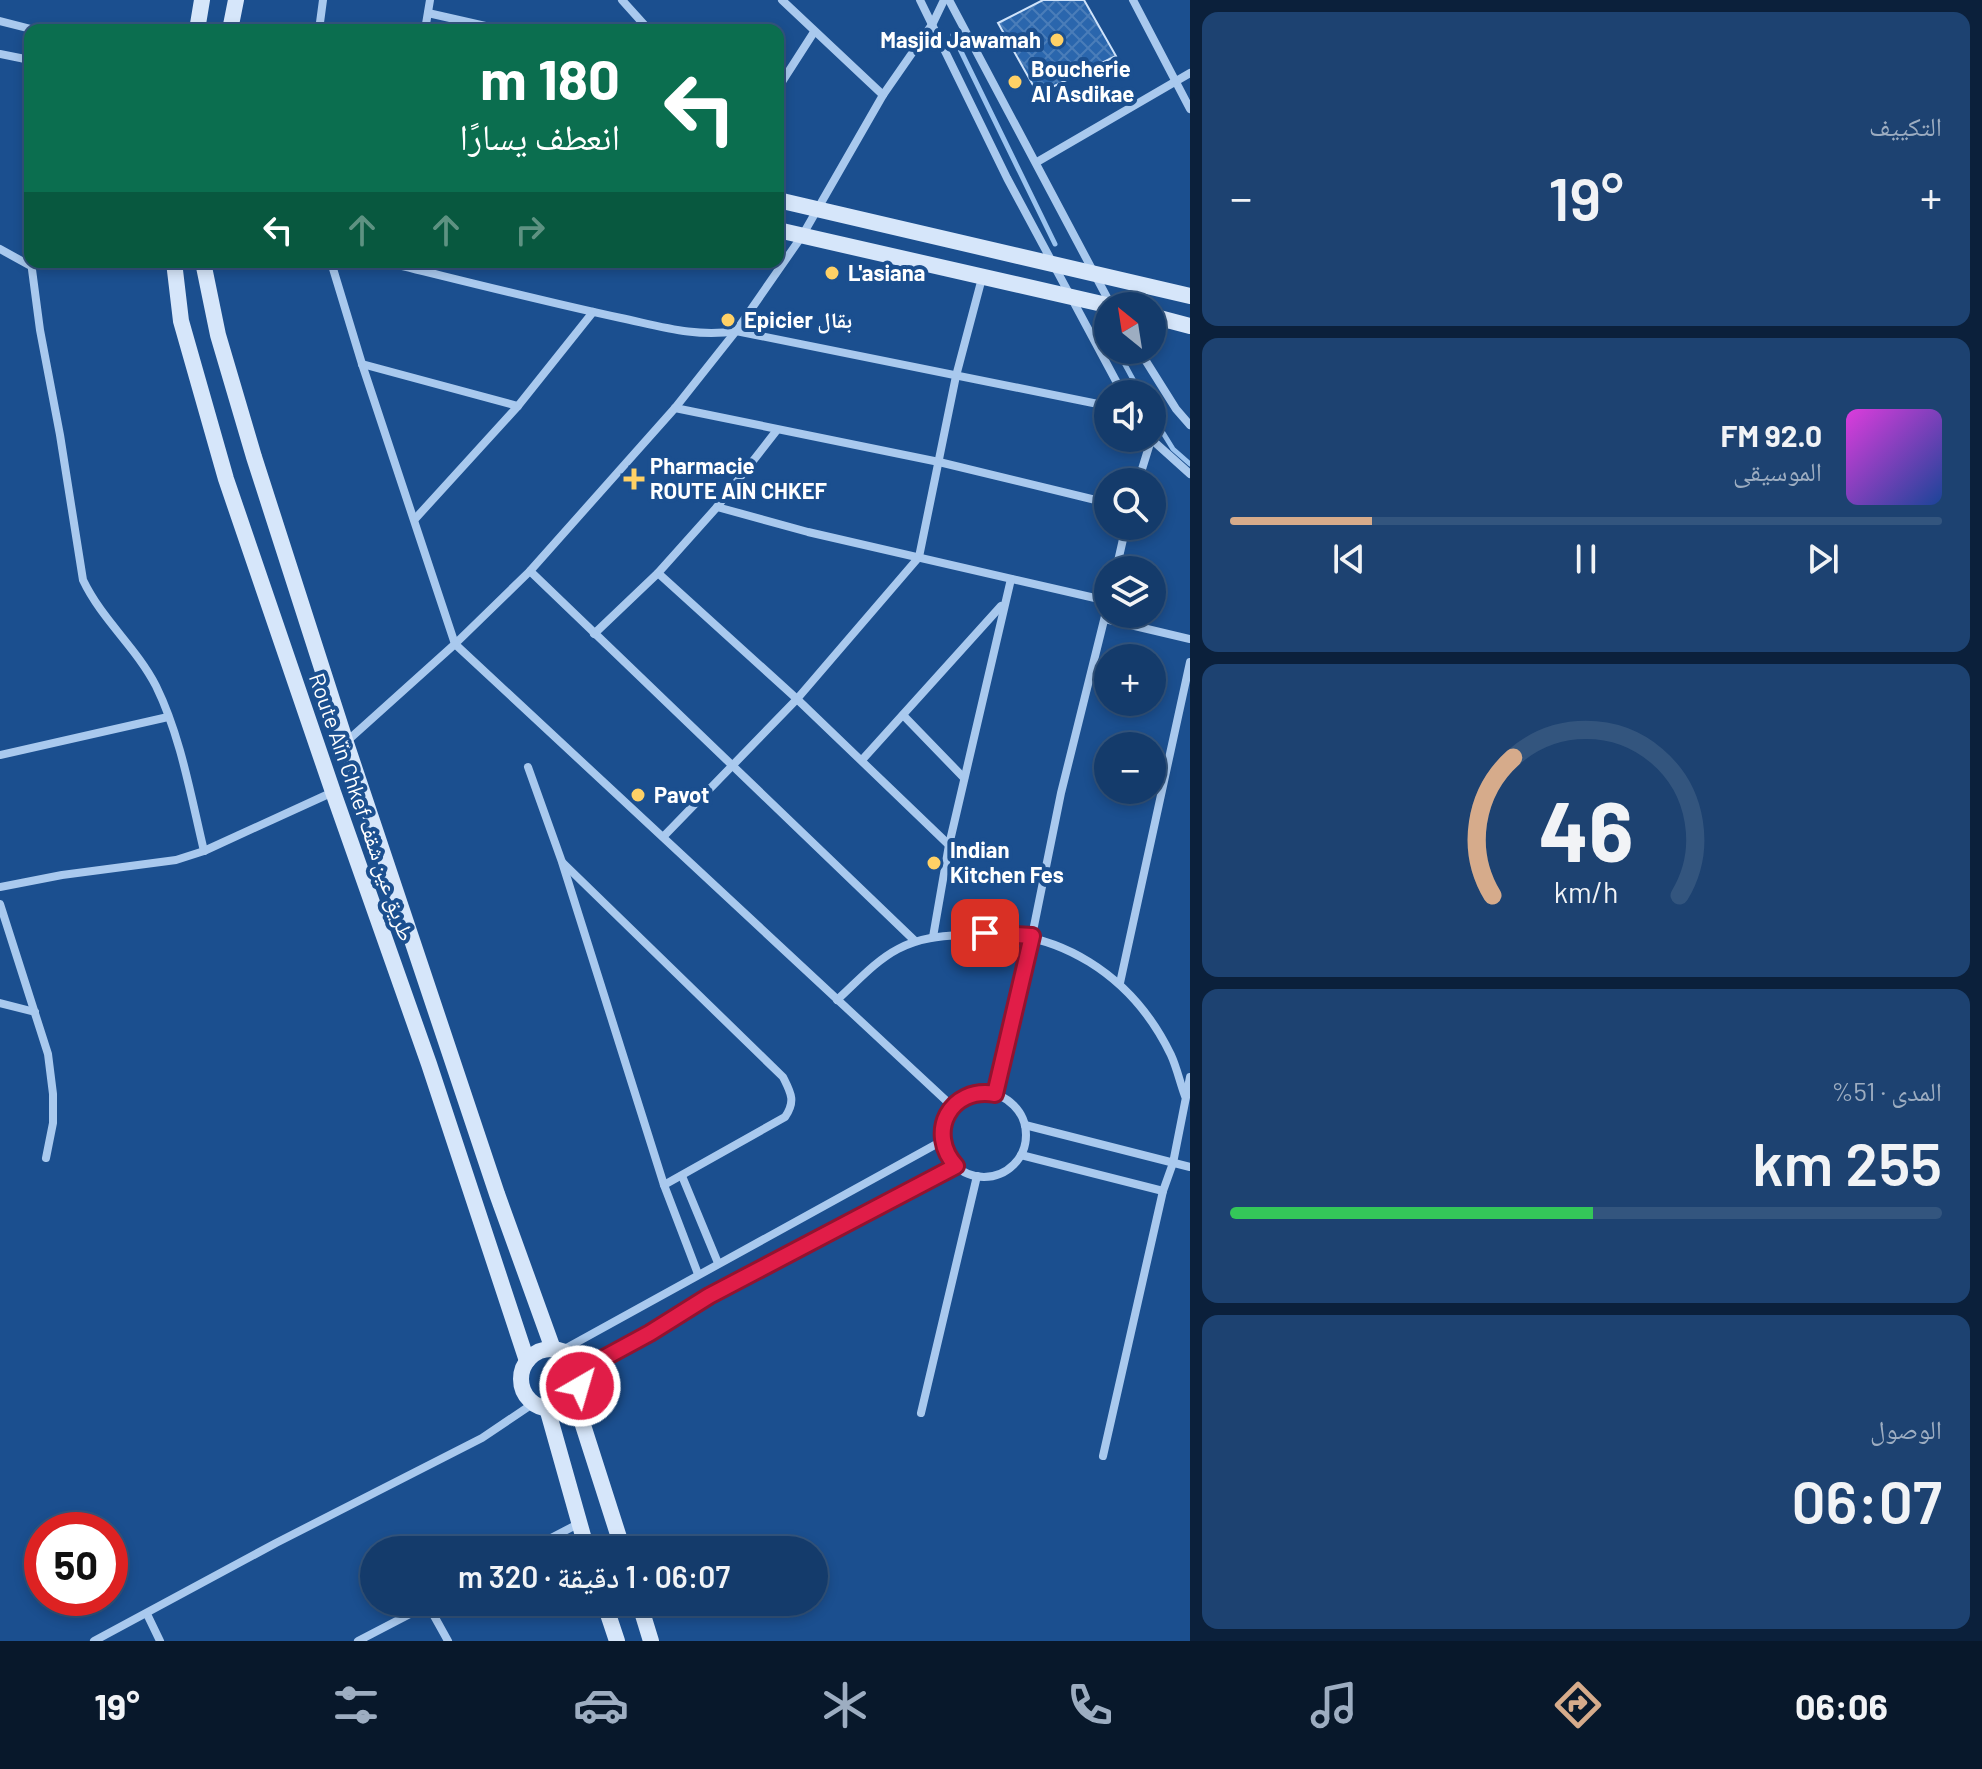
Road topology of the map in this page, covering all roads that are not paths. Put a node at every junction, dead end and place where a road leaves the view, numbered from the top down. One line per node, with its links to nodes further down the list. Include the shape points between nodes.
1 (202, 0): 13 (main road)
2 (236, 0): 14 (main road)
3 (323, 0): 15 (street)
4 (430, 0): 10 (street)
5 (622, 0): 18 (street)
6 (782, 0): 20 (street)
7 (920, 0): 12 (street)
8 (947, 0): 12 (street); 28 (street)
9 (1133, 0): 25 (street)
10 (428, 13): 16 (street); 17 (street)
11 (0, 21): 19 (street)
12 (933, 23): 26 (street); 36 (street)
13 (198, 24)
14 (231, 24)
15 (320, 24)
16 (426, 24)
17 (477, 24)
18 (644, 24)
19 (24, 27)
20 (814, 32): 24 (street); 26 (street)
21 (0, 54): 22 (street)
22 (24, 59)
23 (1190, 73): 25 (street)
24 (784, 79)
25 (1175, 81): 27 (street); 28 (street)
26 (883, 95): 30 (street)
27 (1190, 109)
28 (1037, 162): 43 (street)
29 (784, 201): 30 (main road)
30 (818, 209): 32 (street); 36 (main road)
31 (784, 232): 32 (main road)
32 (802, 236): 35 (street); 44 (main road)
33 (0, 249): 34 (street)
34 (24, 261)
35 (784, 262)
36 (1054, 262): 43 (main road); 46 (street)
37 (31, 268): 82 (street, via 83,580 93,602 142,663)
38 (175, 268): 89 (main road, Route Aïn Chkef طريق عين شقف, via 181,321 222,465)
39 (204, 268): 83 (main road, Route Aïn Chkef طريق عين شقف, via 238,403)
40 (333, 268): 53 (street)
41 (411, 268): 49 (street)
42 (780, 268): 52 (street)
43 (1094, 271): 45 (street); 47 (main road)
44 (982, 278): 46 (main road); 55 (street)
45 (1104, 292)
46 (1072, 296): 48 (main road); 56 (street)
47 (1190, 296)
48 (1094, 302)
49 (593, 312): 52 (street, via 697,334); 58 (street)
50 (1166, 320): 51 (main road)
51 (1190, 326)
52 (736, 331): 55 (street); 59 (street)
53 (362, 364): 58 (street); 67 (street)
54 (1148, 364): 60 (street)
55 (956, 376): 57 (street); 63 (street)
56 (1116, 380)
57 (1094, 403)
58 (518, 406): 67 (street)
59 (675, 408): 61 (street); 69 (street)
60 (1190, 425)
61 (777, 430): 63 (street); 66 (street)
62 (1165, 452): 64 (street)
63 (939, 462): 65 (street); 68 (street)
64 (1190, 474)
65 (1094, 500)
66 (717, 507): 68 (street); 70 (street)
67 (415, 519): 78 (street)
68 (919, 557): 71 (street); 80 (street)
69 (530, 571): 76 (street); 78 (street)
70 (658, 573): 76 (street); 80 (street)
71 (1011, 579): 72 (street); 73 (street)
72 (1094, 599)
73 (1003, 603): 81 (street); 88 (street)
74 (1103, 628): 96 (street)
75 (1143, 628): 77 (street)
76 (594, 634): 86 (street)
77 (1190, 639)
78 (455, 644): 83 (street); 90 (street)
79 (1190, 662): 99 (street)
80 (797, 699): 85 (street); 86 (street)
81 (903, 715): 85 (street); 88 (street)
82 (168, 717): 84 (street); 92 (street)
83 (346, 743): 120 (main road, Route Aïn Chkef طريق عين شقف, via 497,1194)
84 (0, 755)
85 (862, 760): 91 (street)
86 (731, 766): 90 (street); 98 (street)
87 (528, 767): 93 (street)
88 (964, 778): 91 (street)
89 (333, 792): 92 (street); 121 (main road, Route Aïn Chkef طريق عين شقف)
90 (664, 836): 100 (street)
91 (949, 845): 97 (street)
92 (204, 851): 94 (street)
93 (562, 862): 114 (street, via 783,1077 793,1096 785,1117); 116 (street)
94 (0, 887)
95 (0, 904): 102 (street)
96 (1032, 936): 97 (street); 99 (street, via 1082,957); 104 (street)
97 (933, 937): 98 (street)
98 (915, 941): 100 (street, via 884,958)
99 (1120, 983): 105 (street, via 1172,1056)
100 (837, 1000): 106 (street)
101 (0, 1003): 102 (street)
102 (35, 1012): 110 (street, via 53,1094)
103 (1190, 1077): 105 (street)
104 (995, 1094): 106 (street, via 970,1095); 107 (street, via 1012,1103)
105 (1185, 1096): 111 (street)
106 (953, 1107): 108 (street)
107 (1025, 1125): 109 (street); 111 (street)
108 (942, 1141): 112 (street); 118 (street)
109 (1021, 1155): 115 (street, via 1005,1171); 117 (street)
110 (46, 1158)
111 (1173, 1163): 113 (street); 117 (street)
112 (956, 1166): 115 (street); 122 (street, via 709,1296)
113 (1190, 1167)
114 (682, 1176): 116 (street); 118 (street)
115 (977, 1176): 125 (street)
116 (664, 1185): 119 (street)
117 (1163, 1191): 126 (street)
118 (718, 1263): 119 (street)
119 (698, 1274): 120 (street)
120 (557, 1350): 121 (main road, via 539,1352); 122 (main road, via 571,1357)
121 (527, 1361): 124 (main road, via 522,1385)
122 (580, 1371): 123 (main road)
123 (574, 1397): 124 (main road, via 562,1406); 130 (main road)
124 (540, 1406): 127 (main road); 131 (street)
125 (921, 1413)
126 (1103, 1456)
127 (578, 1524): 128 (street); 129 (main road)
128 (555, 1536)
129 (582, 1536)
130 (619, 1536)
131 (147, 1614): 136 (street); 137 (street)
132 (406, 1616): 138 (street)
133 (437, 1616): 139 (street)
134 (609, 1616): 140 (main road)
135 (643, 1616): 141 (main road)
136 (94, 1641)
137 (160, 1641)
138 (358, 1641)
139 (448, 1641)
140 (617, 1641)
141 (651, 1641)

